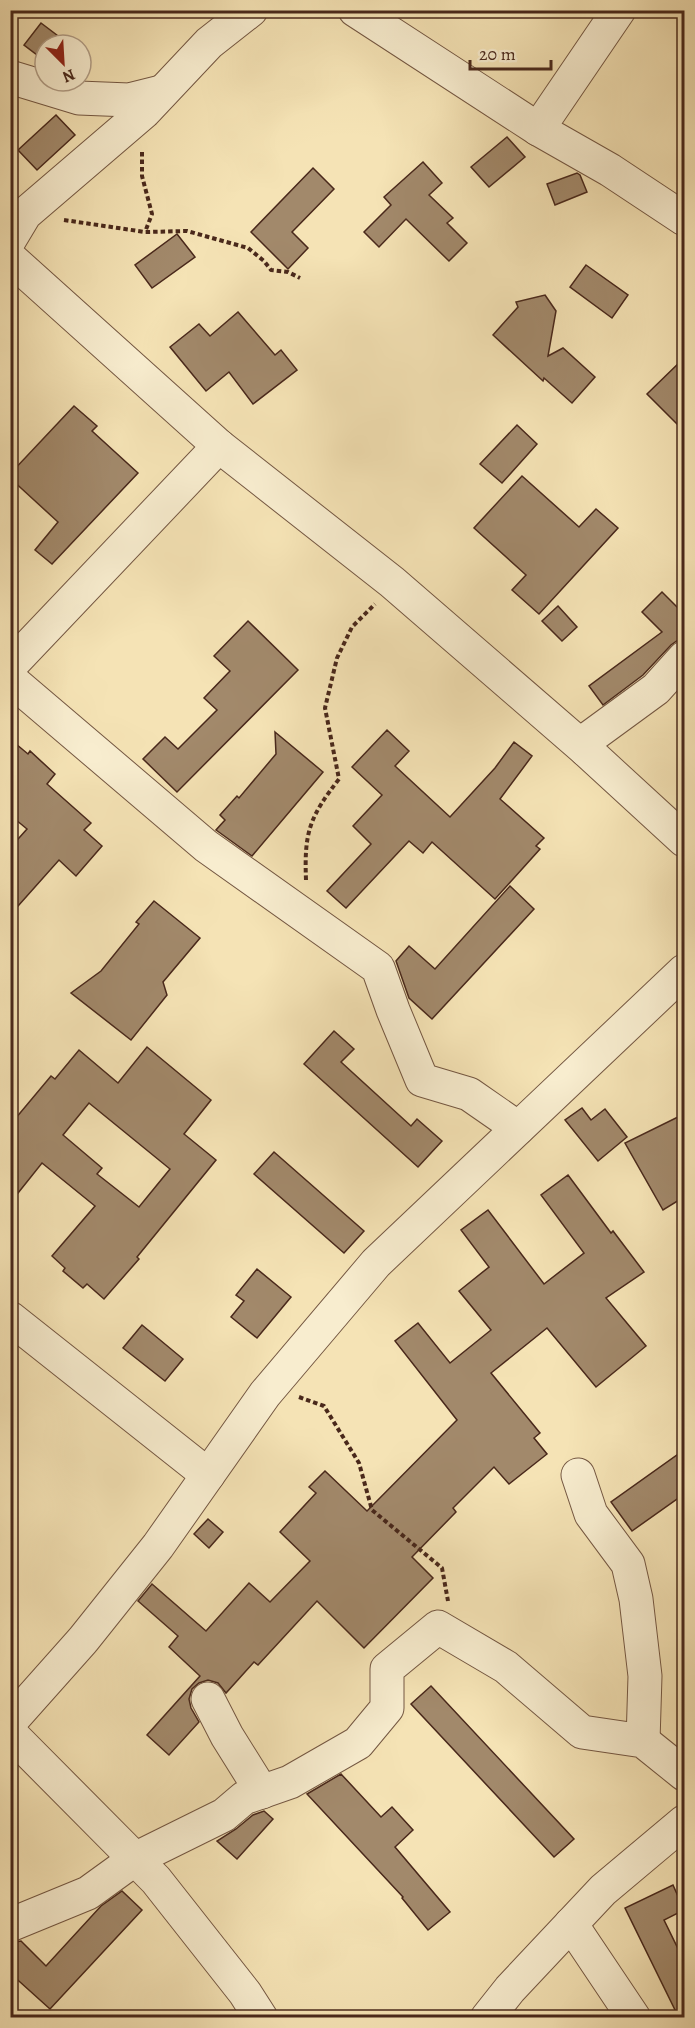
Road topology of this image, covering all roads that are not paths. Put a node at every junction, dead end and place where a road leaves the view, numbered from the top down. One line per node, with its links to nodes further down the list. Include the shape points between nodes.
1 (251, 10): 5 (street, via 209,43)
2 (355, 10): 6 (street)
3 (619, 10): 6 (street)
4 (10, 77): 5 (street, via 79,98)
5 (152, 102): 8 (street)
6 (538, 129): 7 (street)
7 (684, 219)
8 (18, 226)
9 (10, 258): 10 (street)
10 (219, 446): 12 (street); 14 (street, via 392,582)
11 (684, 657): 14 (street, via 656,689 589,738)
12 (10, 666)
13 (10, 679): 17 (street, via 206,846 378,968 422,1080 469,1095)
14 (586, 750): 15 (street)
15 (684, 840)
16 (684, 971): 17 (street)
17 (518, 1128): 19 (street, via 376,1263 270,1387)
18 (10, 1318): 19 (street)
19 (208, 1475): 22 (street, via 158,1546 83,1640)
20 (578, 1475): 24 (street, via 591,1514 628,1564 645,1676)
21 (208, 1699): 26 (street)
22 (10, 1722)
23 (10, 1733): 28 (street)
24 (643, 1741): 25 (street); 26 (street, via 582,1732 506,1668 438,1627 387,1669 387,1708 358,1743 290,1782)
25 (684, 1774)
26 (262, 1792): 28 (street, via 244,1798 224,1815)
27 (684, 1822): 29 (street, via 603,1890)
28 (135, 1859): 30 (street, via 88,1893); 31 (street, via 156,1880)
29 (571, 1924): 32 (street); 33 (street)
30 (10, 1925)
31 (261, 2018)
32 (487, 2018)
33 (634, 2018)

